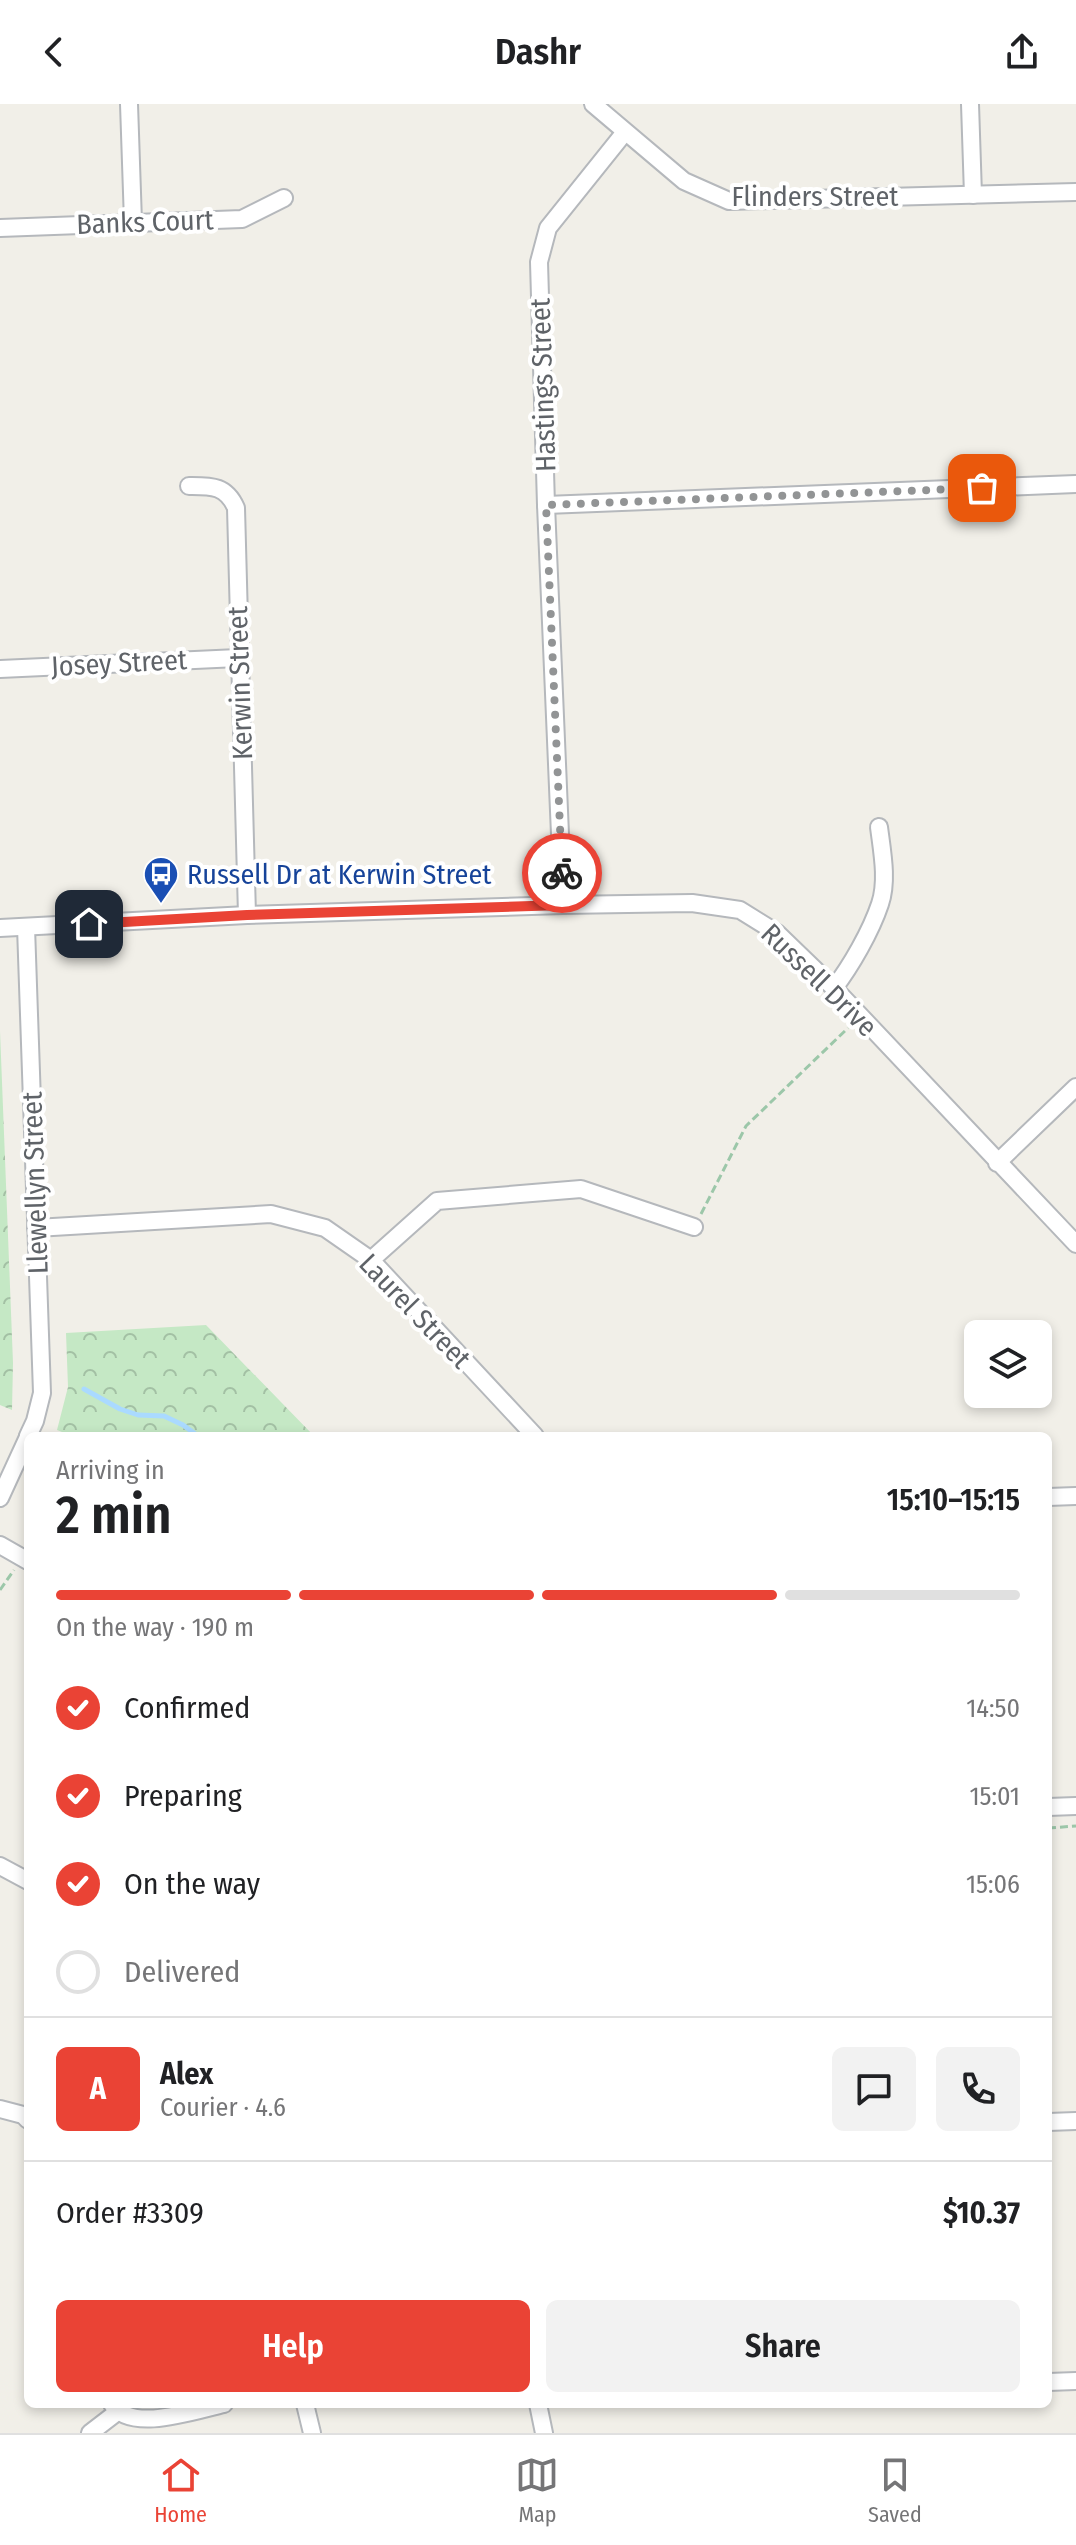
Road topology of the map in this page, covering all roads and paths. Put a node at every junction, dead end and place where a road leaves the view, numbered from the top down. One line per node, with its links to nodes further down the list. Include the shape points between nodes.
1 (129, 104): 8 (street)
2 (593, 104): 4 (street, Flinders Street)
3 (970, 104): 6 (street)
4 (625, 132): 6 (street, Flinders Street, via 684,181 729,201); 12 (street, Hastings Street, via 548,228 539,262)
5 (1076, 192): 6 (street, Flinders Street)
6 (973, 195)
7 (284, 198): 8 (street, Banks Court, via 242,219)
8 (133, 222): 9 (street, Banks Court)
9 (0, 228)
10 (1076, 484): 12 (street)
11 (189, 486): 13 (street, Kerwin Street, via 216,486 236,508)
12 (546, 505): 16 (street, Hastings Street)
13 (238, 658): 14 (street, Josey Street); 17 (street, Kerwin Street)
14 (0, 669)
15 (879, 827): 20 (street, via 881,902)
16 (563, 905): 17 (street, Russell Drive); 20 (street, Russell Drive, via 692,903 740,910 777,933)
17 (247, 915): 18 (street, Russell Drive)
18 (26, 927): 19 (street, Russell Drive); 25 (street, Llewellyn Street)
19 (0, 928)
20 (834, 988): 21 (street, Russell Drive)
21 (859, 1016): 23 (street, Russell Drive); 24 (path, via 746,1126)
22 (1076, 1087): 23 (street)
23 (997, 1163): 26 (street, Russell Drive)
24 (694, 1227): 27 (street, via 581,1189 437,1201)
25 (36, 1228): 27 (street, Laurel Street, via 271,1214 325,1228); 28 (street, Llewellyn Street, via 42,1393)
26 (1076, 1244)
27 (371, 1260): 29 (street, Laurel Street)
28 (30, 1432)
29 (531, 1432)
30 (24, 1445): 33 (street, Llewellyn Street)
31 (1076, 1496): 32 (street)
32 (1052, 1497)
33 (0, 1498)
34 (0, 1545): 35 (street)
35 (24, 1558)
36 (24, 1560): 37 (path)
37 (0, 1590)
38 (1076, 1806): 39 (street)
39 (1052, 1807)
40 (1076, 1826): 41 (path)
41 (1052, 1828)
42 (0, 1866): 43 (street)
43 (24, 1879)
44 (0, 2109): 45 (street)
45 (24, 2116)
46 (1076, 2121): 47 (street)
47 (1052, 2122)
48 (1076, 2381): 49 (street)
49 (1052, 2382)
50 (114, 2408): 51 (street, via 132,2422 147,2423); 54 (street)
51 (208, 2408)
52 (306, 2408): 55 (street)
53 (539, 2408): 56 (street)
54 (90, 2433)
55 (312, 2433)
56 (544, 2433)

